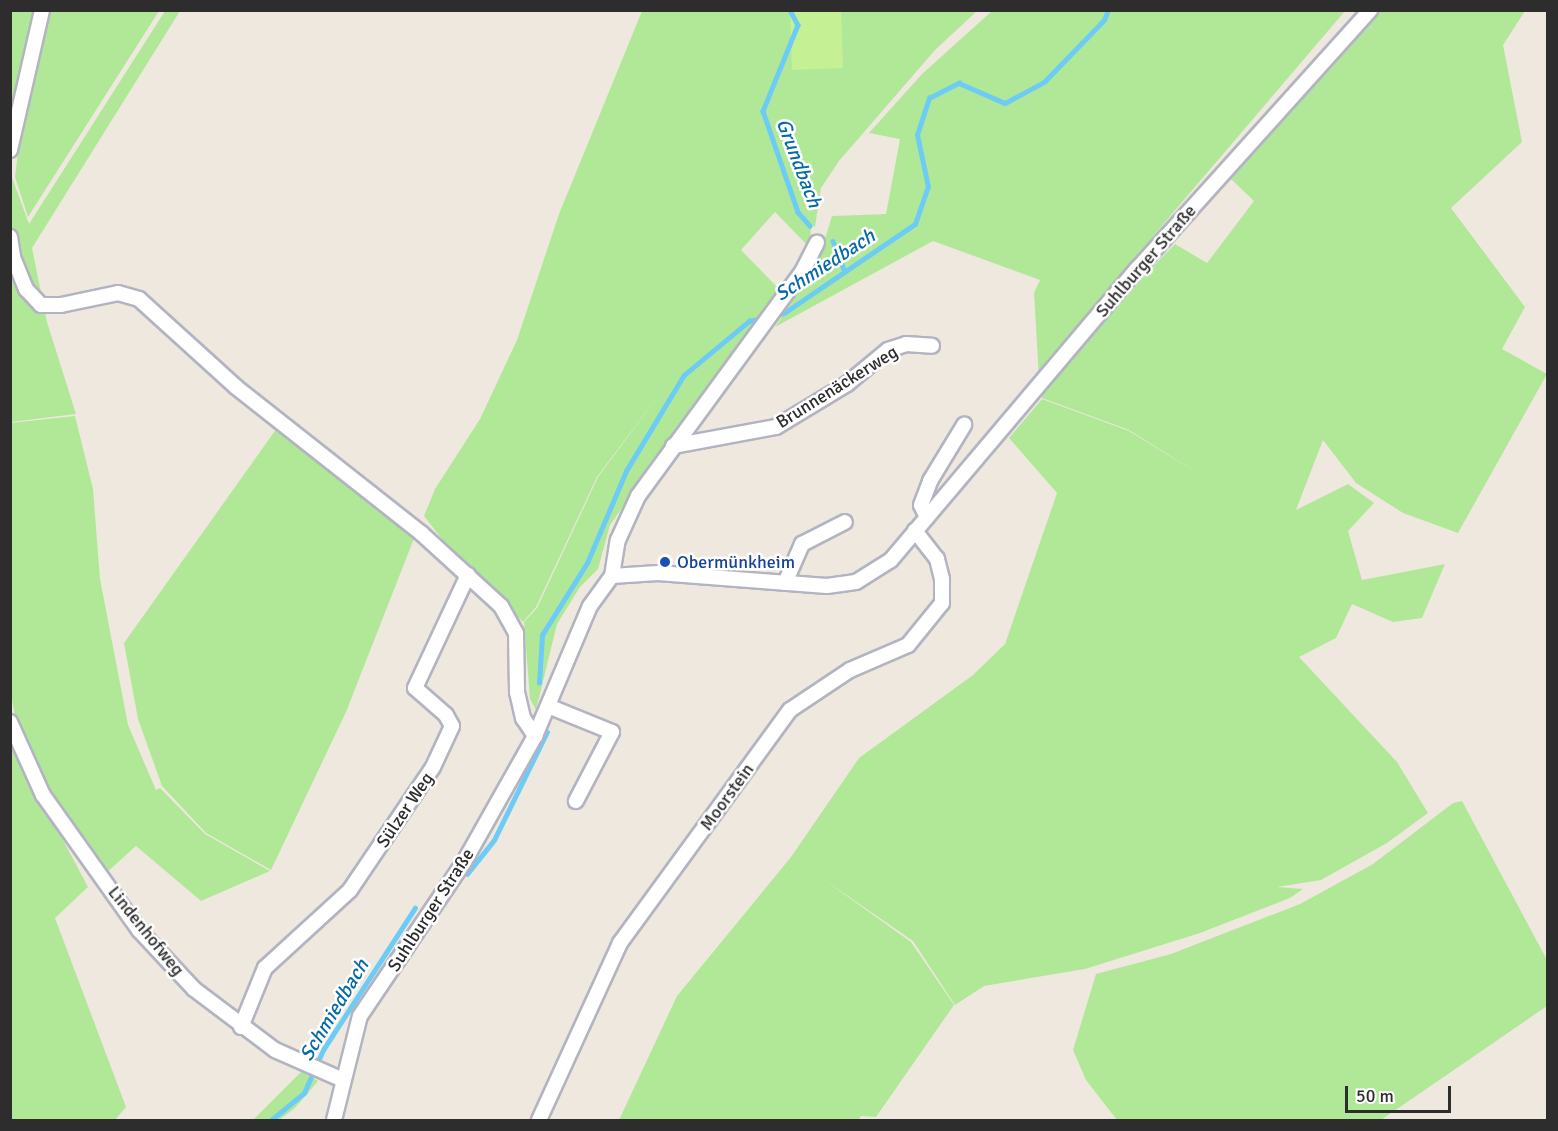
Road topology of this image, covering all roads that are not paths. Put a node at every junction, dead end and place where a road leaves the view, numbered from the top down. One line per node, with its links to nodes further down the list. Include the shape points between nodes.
1 (42, 10): 3 (street)
2 (1370, 10): 9 (street, Suhlburger Straße, via 1138,268)
3 (10, 150)
4 (10, 237): 12 (street, via 13,257 26,289 41,305 118,293 139,299 236,387)
5 (817, 243): 8 (street, via 774,309)
6 (932, 346): 8 (street, Brunnenäckerweg, via 906,344 888,350 847,384 776,427)
7 (964, 425): 9 (street, via 930,481 921,505)
8 (673, 446): 13 (street, via 638,496 618,540)
9 (927, 517): 11 (street, Suhlburger Straße)
10 (845, 522): 14 (street, via 802,544)
11 (915, 531): 14 (street, Suhlburger Straße, via 891,560 856,582 827,586); 22 (street, Moorstein, via 937,559 942,603 908,645 850,670 790,710 620,943)
12 (468, 575): 17 (street, via 512,621 516,633 517,692 523,718); 19 (street, Sülzer Weg, via 416,688 446,715 452,726 434,767 350,890 265,968)
13 (612, 576): 14 (street, Suhlburger Straße, via 658,573); 15 (street, Suhlburger Straße, via 591,606)
14 (785, 583)
15 (548, 706): 17 (street, Suhlburger Straße); 18 (street, via 612,732)
16 (10, 722): 19 (street, Lindenhofweg, via 43,795 140,930 194,989)
17 (535, 736): 20 (street, Suhlburger Straße, via 464,862 360,1016)
18 (576, 801)
19 (241, 1027): 20 (street, Lindenhofweg, via 275,1050)
20 (343, 1080): 21 (street, Suhlburger Straße)
21 (334, 1120)
22 (539, 1120)

